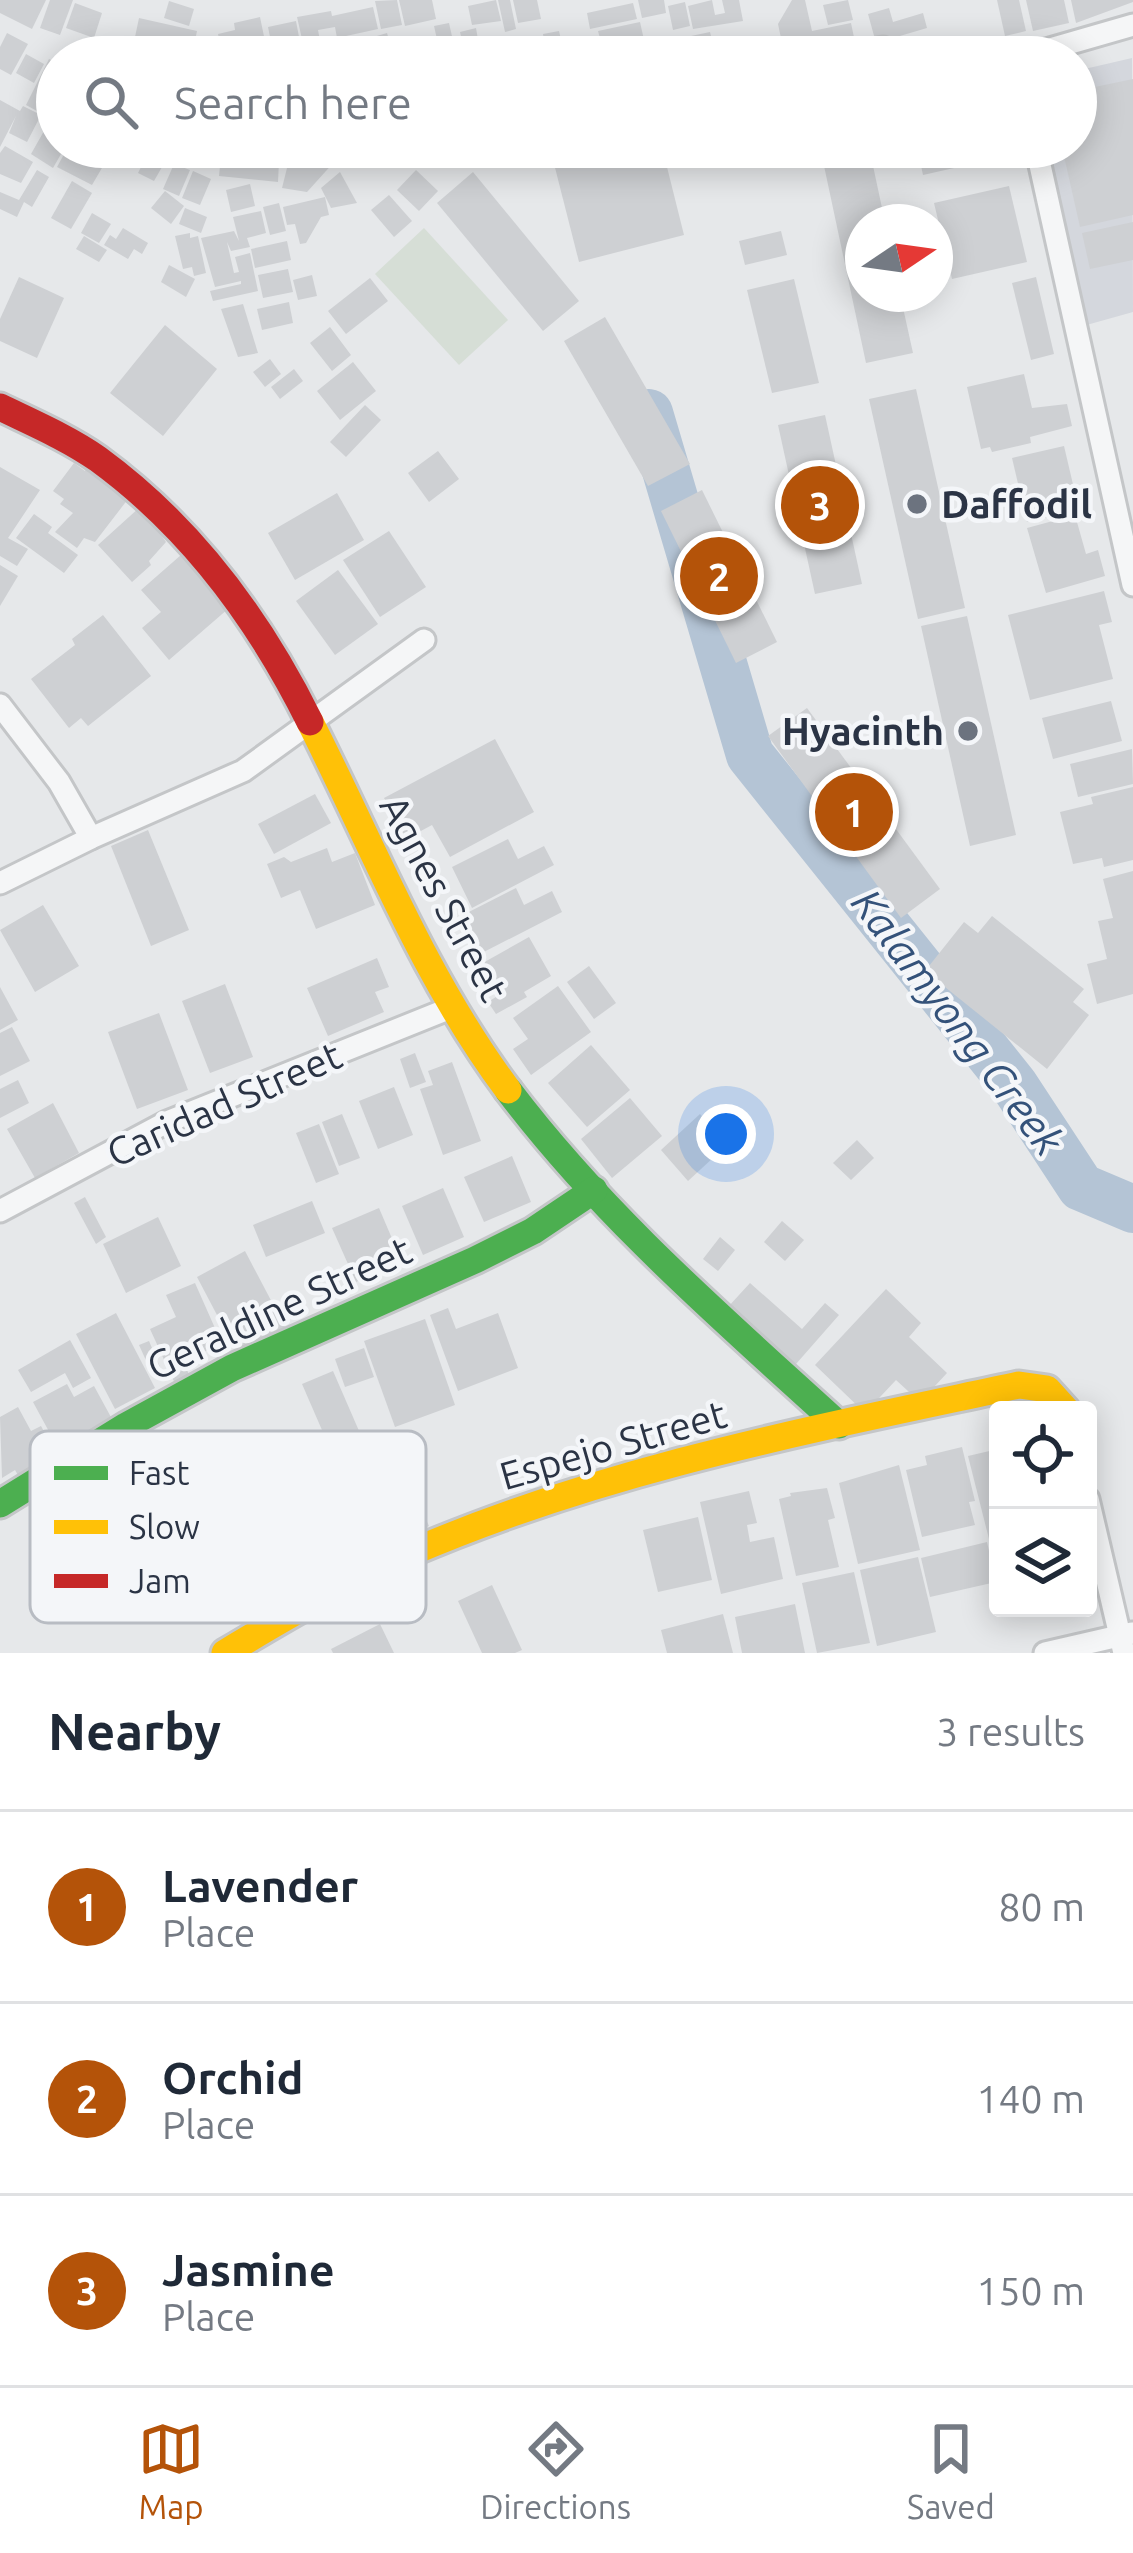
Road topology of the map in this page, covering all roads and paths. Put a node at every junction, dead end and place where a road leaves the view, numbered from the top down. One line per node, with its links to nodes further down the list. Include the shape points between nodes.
1 (1133, 25): 2 (street)
2 (1095, 36)
3 (1041, 168): 5 (street)
4 (0, 406): 8 (street, Agnes Street, via 96,458 151,502 264,635)
5 (1133, 585)
6 (424, 640): 8 (street)
7 (0, 705): 9 (street)
8 (309, 721): 9 (street, via 243,771); 11 (street, Agnes Street)
9 (92, 838): 10 (street)
10 (0, 884)
11 (453, 1007): 12 (street, Agnes Street, via 537,1130); 13 (street, Caridad Street, via 167,1122)
12 (594, 1190): 15 (street, Agnes Street); 16 (street, Geraldine Street, via 533,1231 232,1367)
13 (0, 1211)
14 (1056, 1400): 15 (street, Espejo Street, via 1019,1385)
15 (839, 1425): 20 (street, Espejo Street, via 542,1501)
16 (118, 1431)
17 (30, 1485): 18 (street, Geraldine Street)
18 (0, 1504)
19 (1091, 1509): 22 (street)
20 (426, 1545)
21 (269, 1623): 23 (street, Espejo Street)
22 (1125, 1640): 24 (street)
23 (225, 1653)
24 (1045, 1653)

